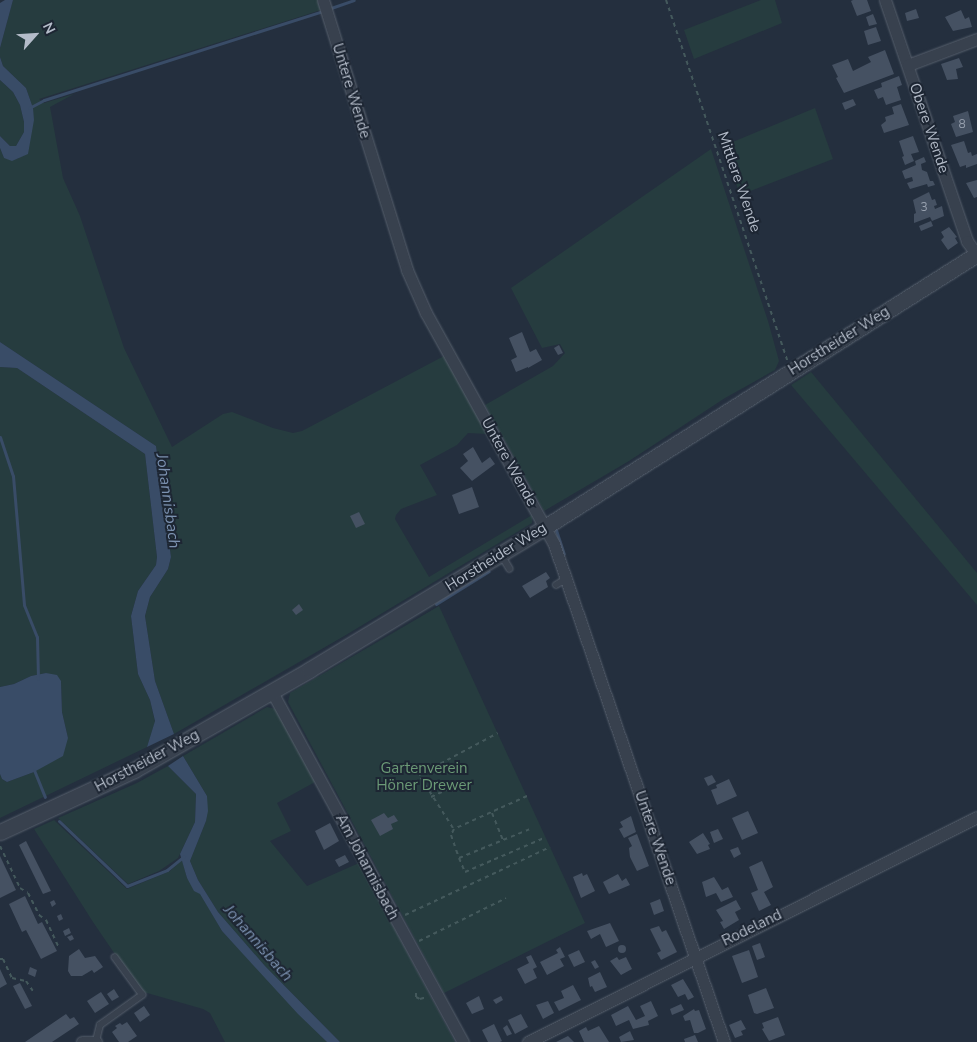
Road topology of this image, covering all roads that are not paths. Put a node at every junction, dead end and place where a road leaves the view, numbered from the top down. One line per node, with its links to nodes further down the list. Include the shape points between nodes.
1 (323, 0): 6 (street, Untere Wende, via 407,270 426,313)
2 (884, 0): 4 (street, Obere Wende)
3 (977, 39): 4 (street)
4 (908, 65): 5 (street, Obere Wende, via 967,241)
5 (976, 254): 6 (street, Horstheider Weg)
6 (545, 527): 7 (street, Horstheider Weg); 13 (street, Untere Wende, via 554,544 561,582)
7 (501, 554): 8 (lane); 9 (street, Horstheider Weg)
8 (510, 569)
9 (272, 692): 11 (street, Horstheider Weg, via 153,760); 16 (street, Am Johannisbach)
10 (977, 817): 13 (street, Rodeland)
11 (0, 832)
12 (115, 958): 15 (lane, via 142,996 100,1025)
13 (695, 958): 17 (street, Rodeland); 18 (street, Untere Wende)
14 (82, 1042): 15 (street)
15 (96, 1042)
16 (462, 1042)
17 (528, 1042)
18 (724, 1042)

